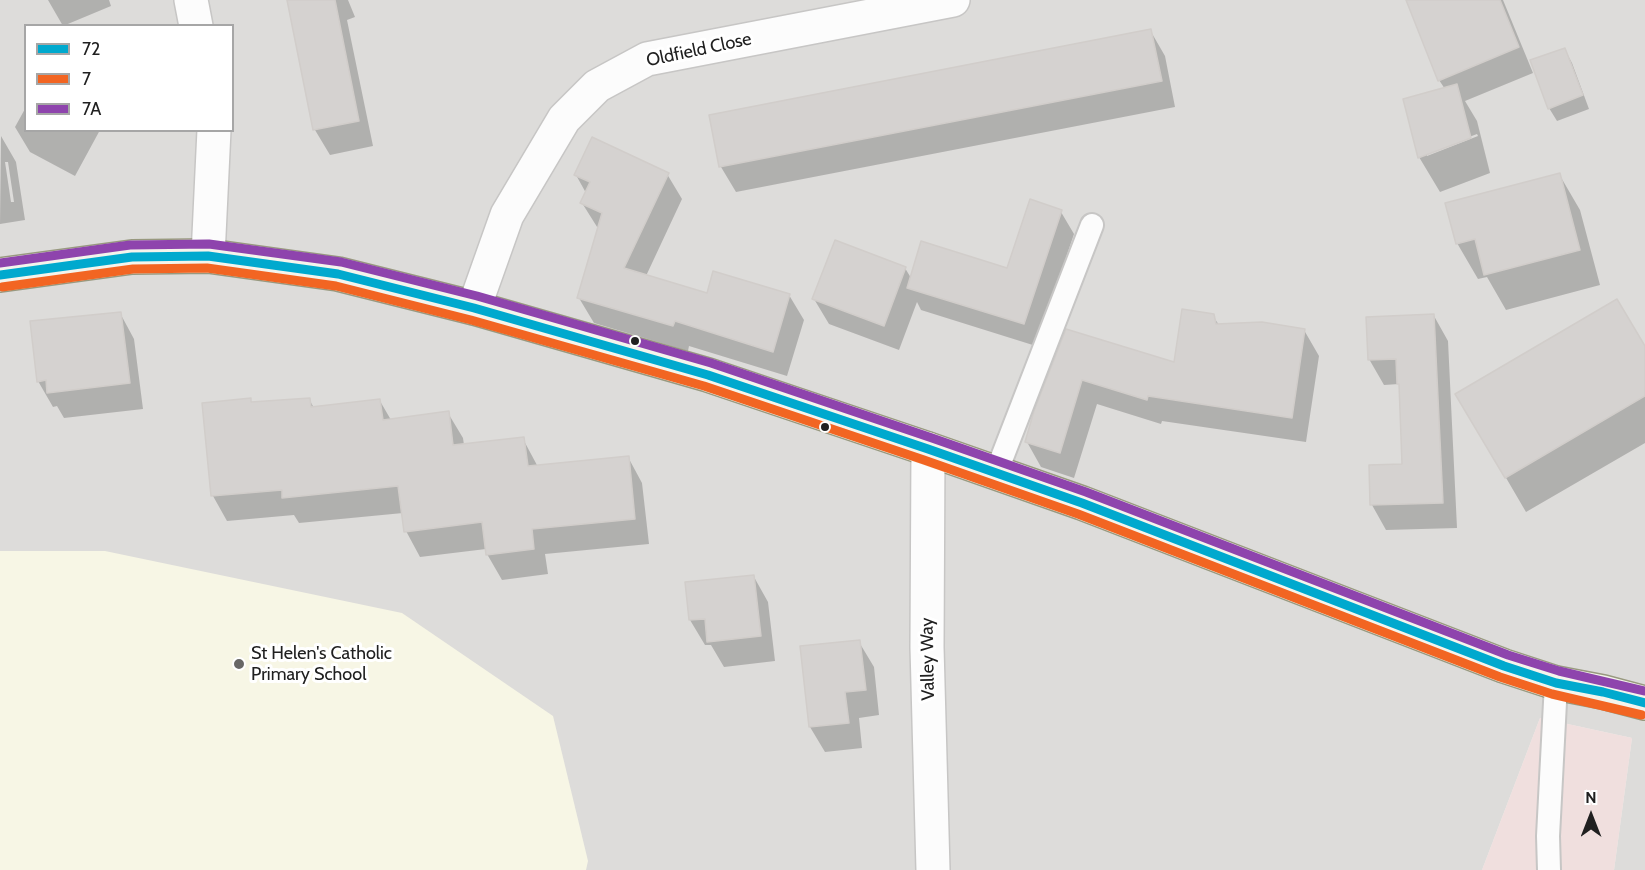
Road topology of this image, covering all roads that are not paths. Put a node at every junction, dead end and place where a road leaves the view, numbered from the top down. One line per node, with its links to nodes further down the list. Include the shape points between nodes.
1 (190, 0): 3 (street)
2 (953, 0): 8 (street, Oldfield Close, via 647,59 597,86 564,119 507,215)
3 (196, 24)
4 (214, 132): 6 (street)
5 (1092, 225): 10 (lane)
6 (208, 256): 7 (main road, via 132,257); 8 (main road, via 338,274)
7 (0, 275)
8 (474, 308): 9 (main road, via 708,375)
9 (928, 449): 10 (main road); 13 (street, Valley Way, via 927,647)
10 (996, 472): 11 (main road)
11 (1556, 683): 12 (main road); 14 (lane)
12 (1645, 703)
13 (933, 870)
14 (1549, 870)

